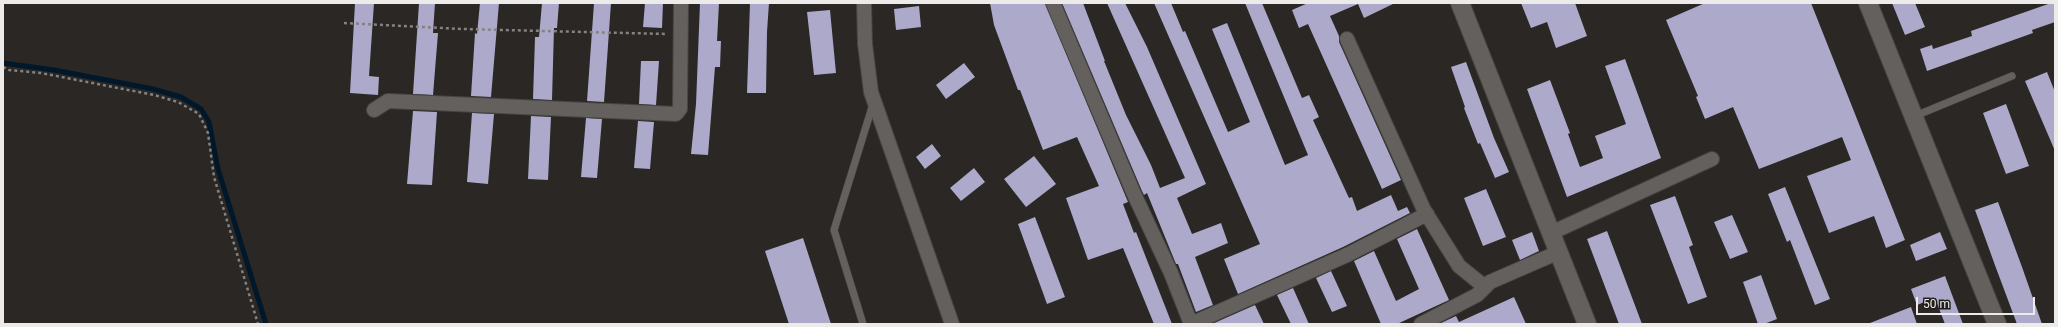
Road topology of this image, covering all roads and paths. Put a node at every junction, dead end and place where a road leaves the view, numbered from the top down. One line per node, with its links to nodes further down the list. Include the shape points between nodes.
1 (681, 3): 7 (street)
2 (864, 3): 11 (street, via 865,44)
3 (1053, 3): 22 (street)
4 (1460, 3): 16 (street)
5 (1868, 3): 13 (street)
6 (344, 23): 7 (path, via 462,29)
7 (681, 34): 12 (street, via 680,110 676,114 388,101)
8 (1347, 39): 15 (street)
9 (3, 67): 19 (path, via 154,95 178,102 199,114 208,132 214,178)
10 (2012, 76): 13 (lane)
11 (874, 102): 20 (lane, via 834,230); 21 (street)
12 (374, 110)
13 (1912, 117): 25 (street)
14 (1712, 159): 16 (street)
15 (1427, 214): 18 (street, via 1459,266); 22 (street, via 1347,255)
16 (1551, 233): 17 (street)
17 (1559, 252): 18 (street, via 1490,282); 24 (street)
18 (1485, 287): 23 (street, via 1477,294)
19 (258, 324)
20 (863, 324)
21 (952, 324)
22 (1191, 324)
23 (1421, 324)
24 (1587, 324)
25 (1997, 324)

